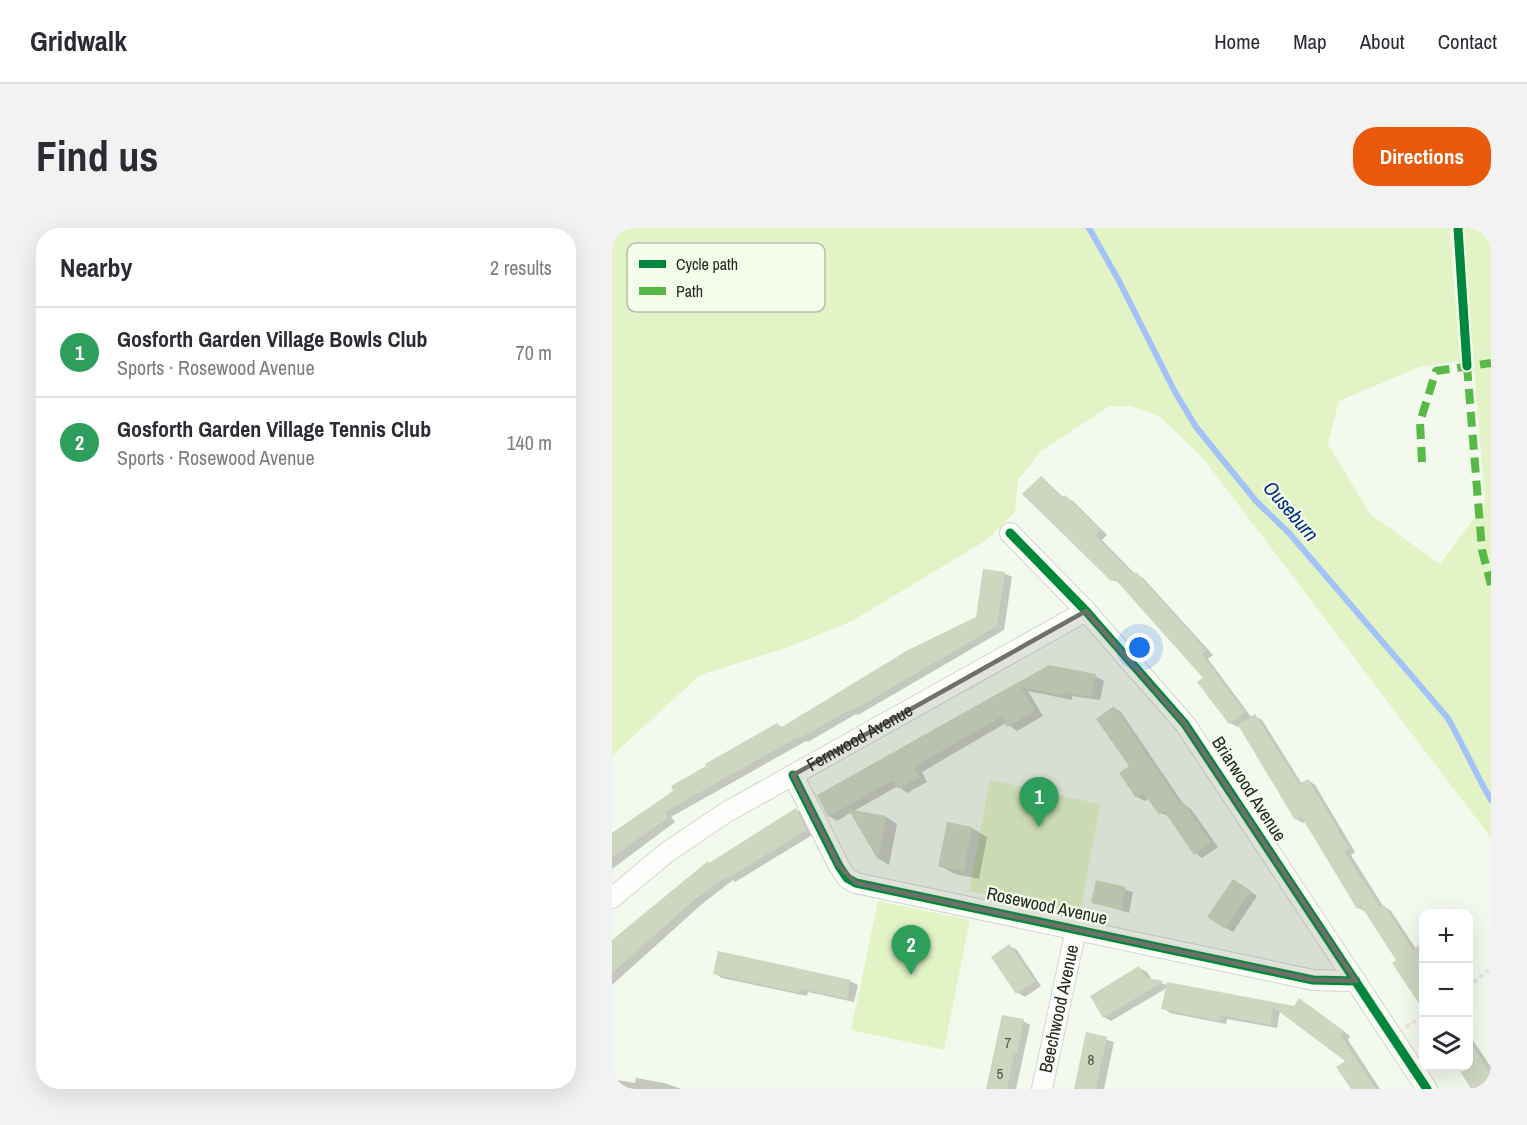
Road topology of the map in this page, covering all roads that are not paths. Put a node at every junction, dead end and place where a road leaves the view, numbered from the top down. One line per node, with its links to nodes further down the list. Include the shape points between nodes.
1 (1458, 228): 2 (lane)
2 (1467, 366)
3 (1010, 533): 4 (street, Briarwood Avenue)
4 (1086, 611): 5 (street, Fernwood Avenue); 8 (street, Briarwood Avenue, via 1185,724)
5 (793, 775): 6 (street, Fernwood Avenue, via 725,813 666,853); 7 (street, Rosewood Avenue, via 839,866 856,883)
6 (612, 898)
7 (1076, 929): 8 (street, Rosewood Avenue, via 1313,980); 9 (street, Beechwood Avenue)
8 (1356, 981): 10 (street, Briarwood Avenue)
9 (1042, 1089)
10 (1427, 1089)

